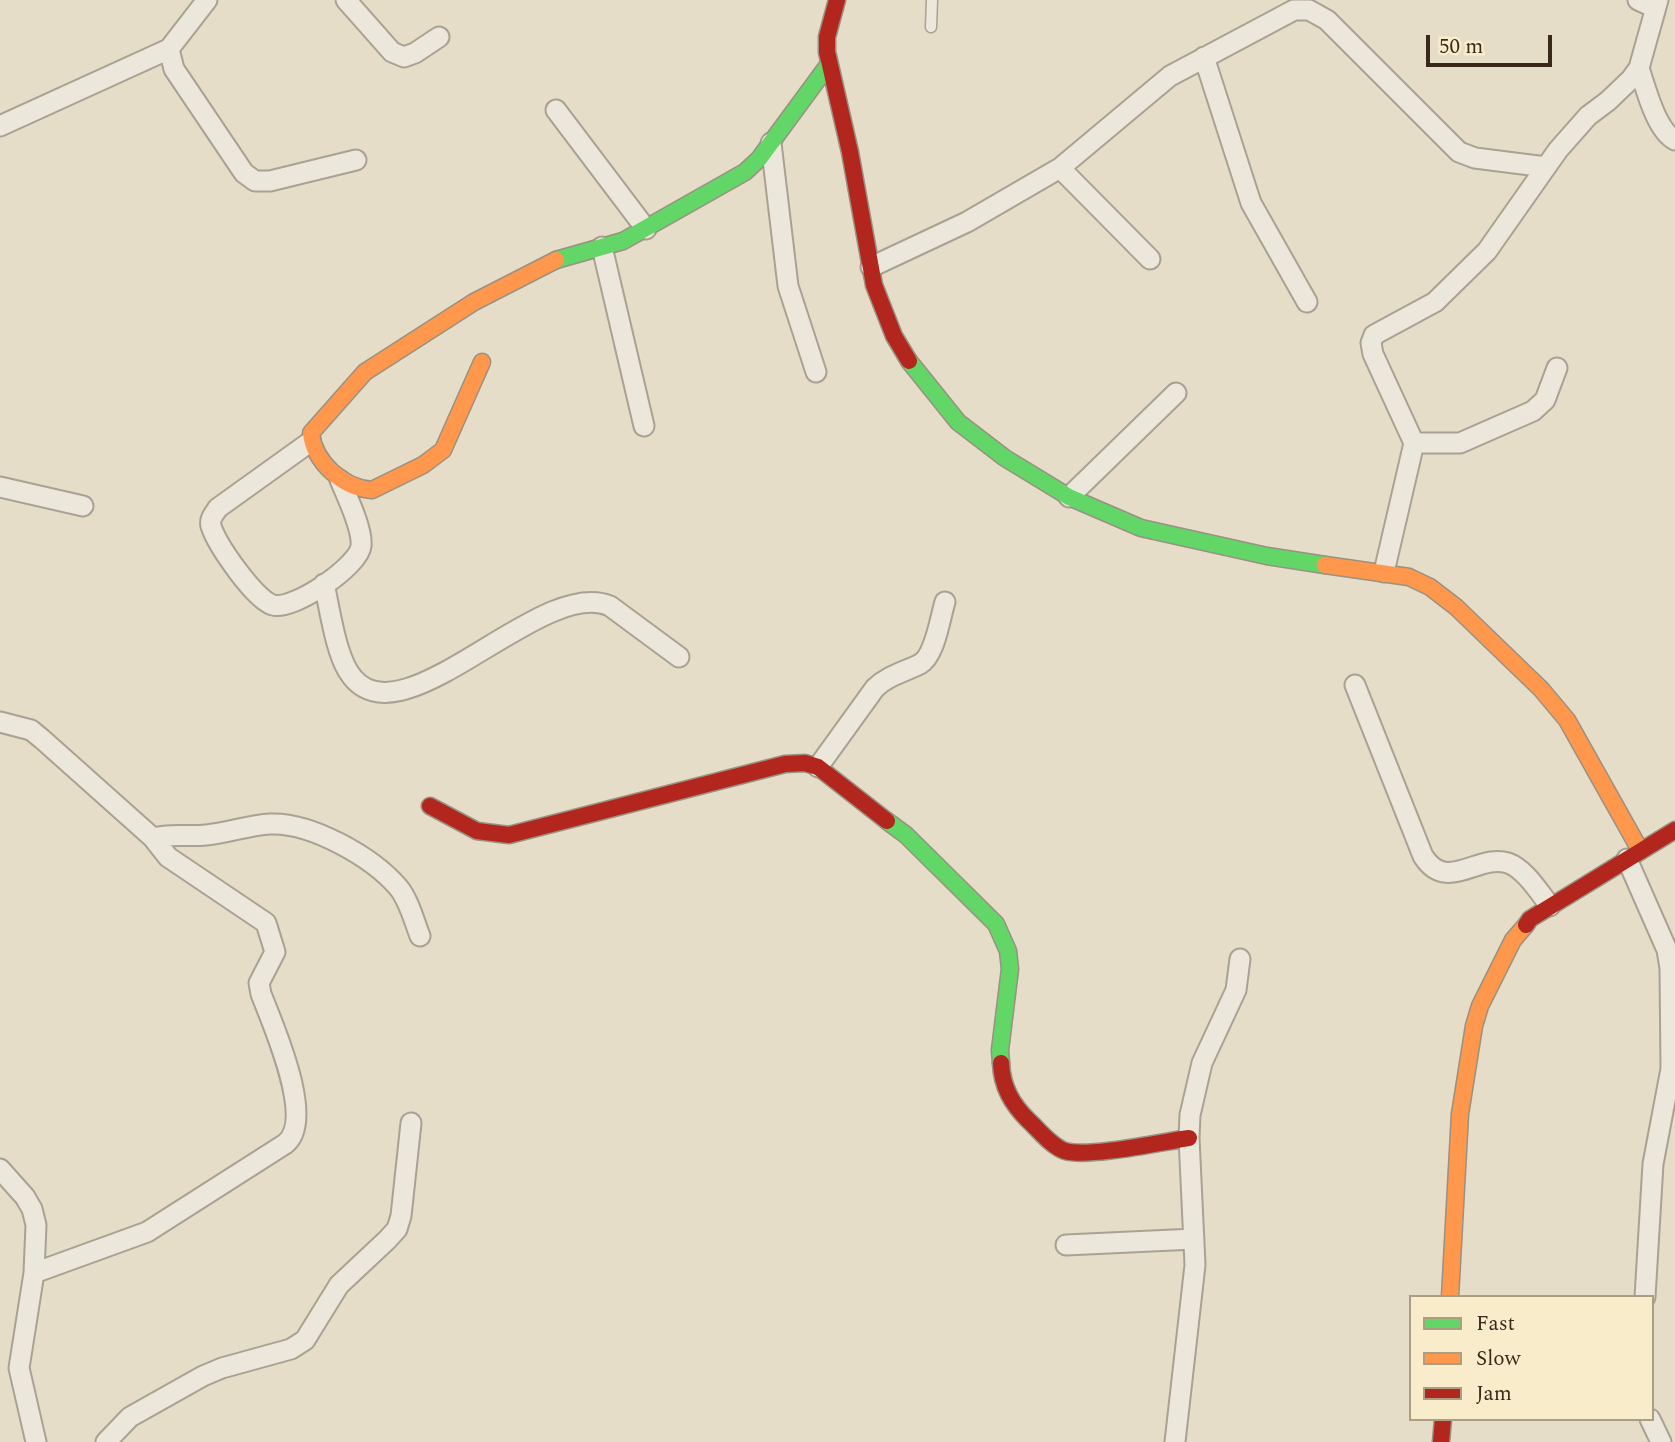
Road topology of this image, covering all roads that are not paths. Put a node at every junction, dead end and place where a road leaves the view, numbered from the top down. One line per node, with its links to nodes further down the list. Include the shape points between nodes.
1 (207, 0): 8 (street)
2 (345, 0): 7 (street, via 392,51 404,57)
3 (932, 0): 6 (lane)
4 (834, 2): 10 (street, via 827,37)
5 (1650, 3): 11 (street)
6 (931, 27)
7 (439, 37)
8 (169, 49): 13 (street); 16 (street, via 174,69 244,173 255,181)
9 (1204, 57): 17 (street, via 1294,10 1309,10 1327,20 1460,152); 18 (street, via 1170,76); 23 (street, via 1251,203)
10 (829, 64): 15 (street); 22 (street)
11 (1639, 68): 14 (street, via 1659,123); 17 (street, via 1588,116)
12 (556, 110): 19 (street)
13 (0, 126)
14 (1675, 140)
15 (771, 143): 19 (street, via 745,172); 26 (street, via 788,286)
16 (356, 160)
17 (1546, 167): 30 (street, via 1500,234 1434,302 1374,335 1373,354)
18 (1060, 168): 21 (street); 22 (street, via 967,222)
19 (646, 229): 20 (street)
20 (602, 247): 28 (street); 29 (street, via 559,259 474,302 365,372 311,433)
21 (1150, 259)
22 (871, 267): 33 (street, via 894,336 914,370 958,422 1005,458)
23 (1307, 302)
24 (482, 362): 31 (street, via 443,450 372,490)
25 (1557, 368): 30 (street, via 1545,400 1533,411 1460,443)
26 (816, 372)
27 (1176, 393): 33 (street)
28 (644, 426)
29 (310, 442): 31 (street); 36 (street, via 218,508 211,526 225,553 270,604 293,603)
30 (1413, 443): 35 (street)
31 (340, 480): 36 (street, via 362,544 350,566)
32 (0, 487): 34 (street)
33 (1069, 497): 35 (street, via 1141,528 1267,556)
34 (83, 506)
35 (1384, 572): 45 (street, via 1430,587 1541,690 1567,720)
36 (324, 584): 38 (street, via 349,673 375,692 397,693 421,684 536,618 589,601 610,606)
37 (945, 601): 41 (street, via 930,653 922,663 886,678 875,688)
38 (679, 657)
39 (1355, 685): 46 (street, via 1430,866 1457,872 1507,862 1519,869)
40 (0, 722): 44 (street, via 31,730)
41 (818, 767): 42 (street, via 785,764 492,837); 50 (street, via 906,835 996,924 1010,969 1001,1071 1015,1107 1066,1151 1084,1153)
42 (430, 806)
43 (1675, 830): 45 (street)
44 (153, 838): 47 (street, via 271,824 329,838 400,888); 54 (street, via 168,857 266,923 275,951 259,983 290,1071 296,1129 285,1144 146,1232)
45 (1633, 854): 46 (street); 56 (street, via 1670,968 1671,1069 1653,1164)
46 (1550, 906): 55 (street, via 1530,919 1513,940 1474,1026 1460,1114)
47 (420, 936)
48 (1240, 960): 50 (street, via 1236,990 1202,1063)
49 (411, 1123): 60 (street, via 397,1230 339,1285 305,1340 203,1376 144,1408)
50 (1188, 1138): 52 (street)
51 (0, 1169): 54 (street, via 32,1209)
52 (1194, 1240): 53 (street); 61 (street)
53 (1066, 1245)
54 (34, 1273): 59 (street, via 19,1368)
55 (1450, 1295)
56 (1645, 1295)
57 (1443, 1421): 62 (street)
58 (1651, 1421): 63 (street)
59 (36, 1442)
60 (106, 1442)
61 (1175, 1442)
62 (1441, 1442)
63 (1661, 1442)

